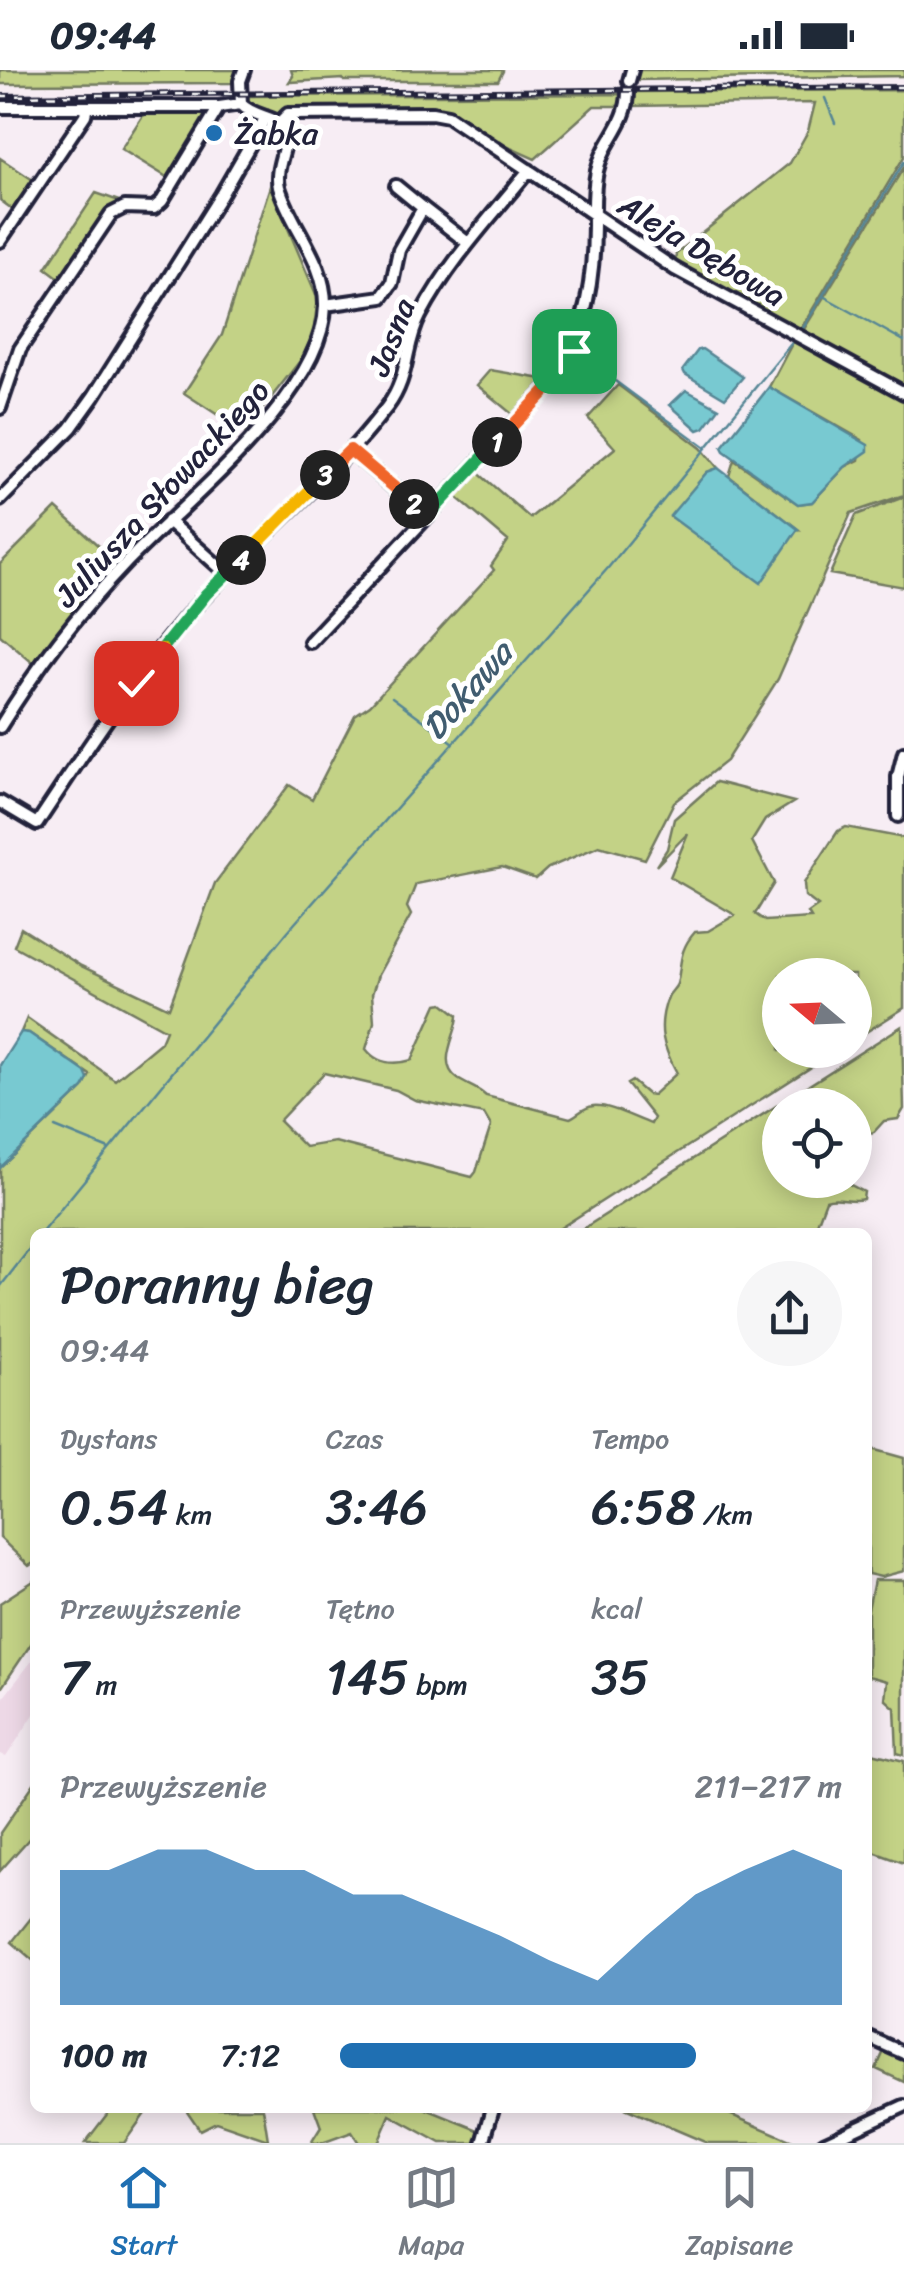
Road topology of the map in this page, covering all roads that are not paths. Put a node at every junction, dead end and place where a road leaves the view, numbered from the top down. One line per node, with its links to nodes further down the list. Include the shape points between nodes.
1 (244, 70): 3 (street)
2 (630, 81): 12 (street, via 624,120 600,159)
3 (241, 104): 6 (street); 7 (street)
4 (87, 106): 5 (street); 6 (street); 13 (street)
5 (0, 107)
6 (220, 107): 17 (street, via 154,208 111,214 20,350)
7 (266, 117): 8 (street); 19 (street, via 94,396)
8 (280, 122): 9 (street, via 288,114 440,114); 15 (street, Juliusza Słowackiego, via 286,136 279,185 321,278)
9 (529, 170): 12 (street, Aleja Dębowa); 14 (street, Jasna)
10 (396, 186): 11 (street)
11 (424, 208): 14 (street); 15 (street, Jasna, via 399,250 388,292)
12 (593, 217): 16 (street, Aleja Dębowa, via 674,269); 20 (street, via 574,351 554,382)
13 (0, 241)
14 (468, 243): 18 (street, Jasna, via 421,315 394,397)
15 (325, 305): 21 (street, Juliusza Słowackiego, via 317,346 298,380 252,438)
16 (904, 393)
17 (0, 408)
18 (350, 450): 20 (street); 22 (street, Jasna)
19 (0, 500)
20 (428, 516): 23 (street)
21 (168, 521): 22 (street); 24 (street, Juliusza Słowackiego, via 80,616)
22 (226, 574): 26 (street, Jasna, via 136,683 37,824)
23 (310, 642)
24 (0, 727)
25 (904, 753): 27 (street)
26 (0, 802)
27 (898, 816)
28 (872, 2039): 29 (street)
29 (904, 2053)
30 (904, 2106): 33 (street)
31 (492, 2113): 32 (street)
32 (483, 2143)
33 (824, 2143)

